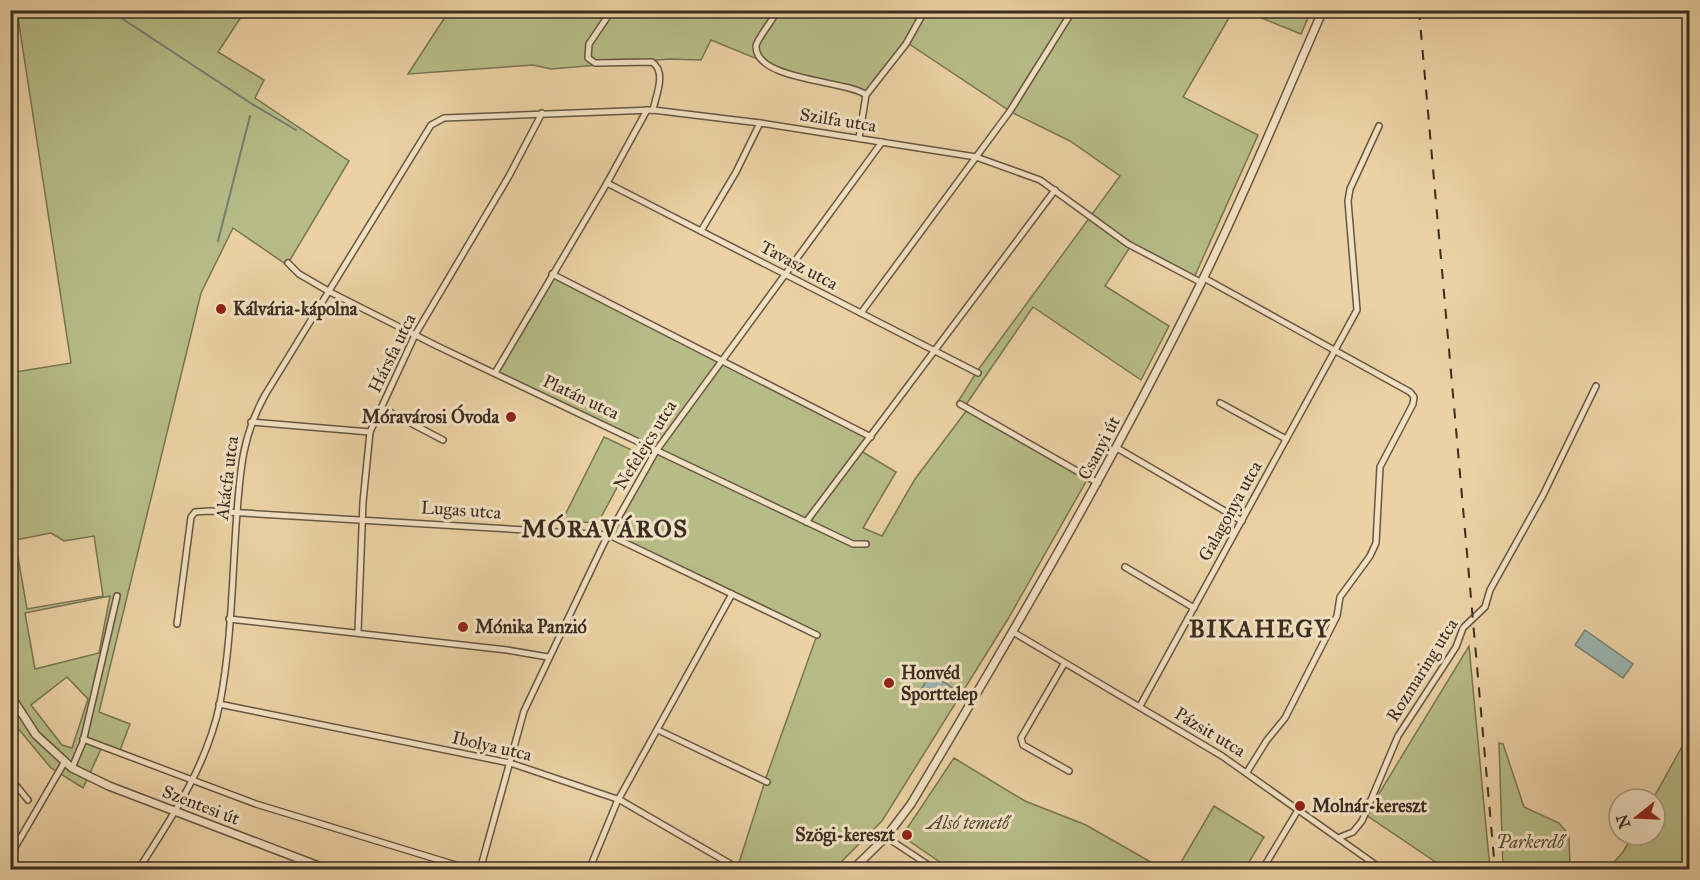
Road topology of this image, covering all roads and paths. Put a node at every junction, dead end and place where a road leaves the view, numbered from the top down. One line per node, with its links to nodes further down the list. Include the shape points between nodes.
1 (612, 10): 7 (street, via 589,44 588,58 595,63 656,64 661,74)
2 (778, 10): 6 (street, via 757,43 763,59 794,77 857,89)
3 (925, 10): 6 (street, via 906,44)
4 (1073, 10): 14 (street, via 1022,93)
5 (1323, 10): 21 (street, Csanyi út)
6 (867, 95): 12 (street)
7 (650, 110): 8 (street, Szilfa utca); 10 (street, Szilfa utca); 15 (street)
8 (542, 113): 9 (street, Szilfa utca); 24 (street, Hársfa utca)
9 (437, 120): 22 (street, Akácfa utca)
10 (760, 123): 12 (street, Szilfa utca); 17 (street)
11 (1379, 126): 26 (street, Galagonya utca, via 1350,189 1358,305)
12 (859, 138): 13 (street, Szilfa utca)
13 (882, 142): 14 (street, Szilfa utca); 20 (street, Nefelejcs utca)
14 (976, 157): 16 (street, Szilfa utca, via 1017,170); 23 (street)
15 (607, 183): 17 (street, Tavasz utca); 19 (street)
16 (1055, 190): 21 (street, Szilfa utca, via 1128,244); 25 (street)
17 (702, 231): 20 (street, Tavasz utca)
18 (288, 263): 22 (street, Platán utca)
19 (552, 274): 27 (street); 28 (street)
20 (785, 274): 23 (street, Tavasz utca); 27 (street, Nefelejcs utca)
21 (1203, 280): 26 (street, Szilfa utca); 39 (street, Csanyi út)
22 (330, 292): 24 (street, Platán utca); 34 (street, Akácfa utca)
23 (861, 313): 25 (street, Tavasz utca)
24 (416, 335): 28 (street, Platán utca); 33 (street, Hársfa utca)
25 (936, 350): 29 (street, Tavasz utca); 36 (street)
26 (1335, 351): 37 (street, Galagonya utca); 68 (street, Szilfa utca, via 1410,392 1413,404 1386,454 1378,480 1376,543 1340,597 1336,616 1285,718)
27 (722, 360): 36 (street); 40 (street, Nefelejcs utca)
28 (495, 373): 40 (street, Platán utca)
29 (978, 374)
30 (1596, 386): 77 (street, Rozmaring utca, via 1543,495 1490,590 1485,608 1463,628 1456,647 1398,736 1362,820 1353,832)
31 (1220, 403): 37 (street)
32 (960, 404): 41 (street)
33 (382, 408): 35 (street, Hársfa utca); 38 (street)
34 (251, 422): 35 (street); 42 (street, Akácfa utca, via 242,454)
35 (370, 432): 43 (street, Hársfa utca)
36 (871, 437): 45 (street)
37 (1286, 439): 44 (street, Galagonya utca)
38 (443, 440)
39 (1117, 448): 41 (street, Csanyi út); 44 (street)
40 (656, 451): 45 (street, Platán utca); 46 (street, Nefelejcs utca)
41 (1098, 483): 55 (street, Csanyi út)
42 (237, 513): 43 (street, Lugas utca); 52 (street, Akácfa utca); 53 (street, Lugas utca, via 199,511 191,518)
43 (363, 520): 46 (street, Lugas utca); 54 (street, Hársfa utca)
44 (1242, 521): 51 (street, Galagonya utca)
45 (806, 522): 47 (street, Platán utca, via 853,544)
46 (609, 535): 49 (street, Lugas utca); 57 (street, Nefelejcs utca)
47 (866, 544)
48 (1125, 567): 51 (street)
49 (732, 594): 56 (street, Lugas utca); 62 (street)
50 (117, 596): 63 (street)
51 (1194, 608): 61 (street, Galagonya utca)
52 (229, 619): 54 (street); 60 (street, Akácfa utca)
53 (177, 624)
54 (358, 632): 57 (street)
55 (1013, 632): 58 (street, Pázsit utca); 76 (street, Csanyi út, via 911,804)
56 (817, 635)
57 (548, 657): 65 (street, Nefelejcs utca, via 524,711)
58 (1064, 664): 61 (street, Pázsit utca); 67 (street, via 1021,738 1023,745)
59 (10, 695): 64 (street, Szentesi út, via 36,735)
60 (219, 704): 65 (street, Ibolya utca); 70 (street, Akácfa utca)
61 (1140, 706): 68 (street, Pázsit utca)
62 (658, 730): 71 (street); 73 (street)
63 (83, 739): 66 (street); 70 (street)
64 (64, 763): 66 (street, Szentesi út); 78 (street)
65 (510, 763): 73 (street, Ibolya utca); 85 (street, Nefelejcs utca)
66 (72, 768): 75 (street, Szentesi út)
67 (1069, 771)
68 (1247, 772): 74 (street, Pázsit utca)
69 (10, 778): 72 (street)
70 (193, 780): 75 (street, Akácfa utca); 84 (street, via 256,804)
71 (767, 782)
72 (28, 800)
73 (618, 800): 80 (street, Ibolya utca); 86 (street)
74 (1298, 810): 77 (street, Pázsit utca); 89 (street)
75 (176, 811): 79 (street, Szentesi út); 81 (street, Akácfa utca)
76 (886, 837): 87 (street, Csanyi út); 88 (street)
77 (1338, 838): 90 (street, Pázsit utca)
78 (10, 856)
79 (302, 859): 82 (street); 83 (street, Szentesi út)
80 (739, 869)
81 (138, 870)
82 (295, 870)
83 (329, 870)
84 (472, 870)
85 (480, 870)
86 (589, 870)
87 (852, 870)
88 (936, 870)
89 (1262, 870)
90 (1383, 870)

